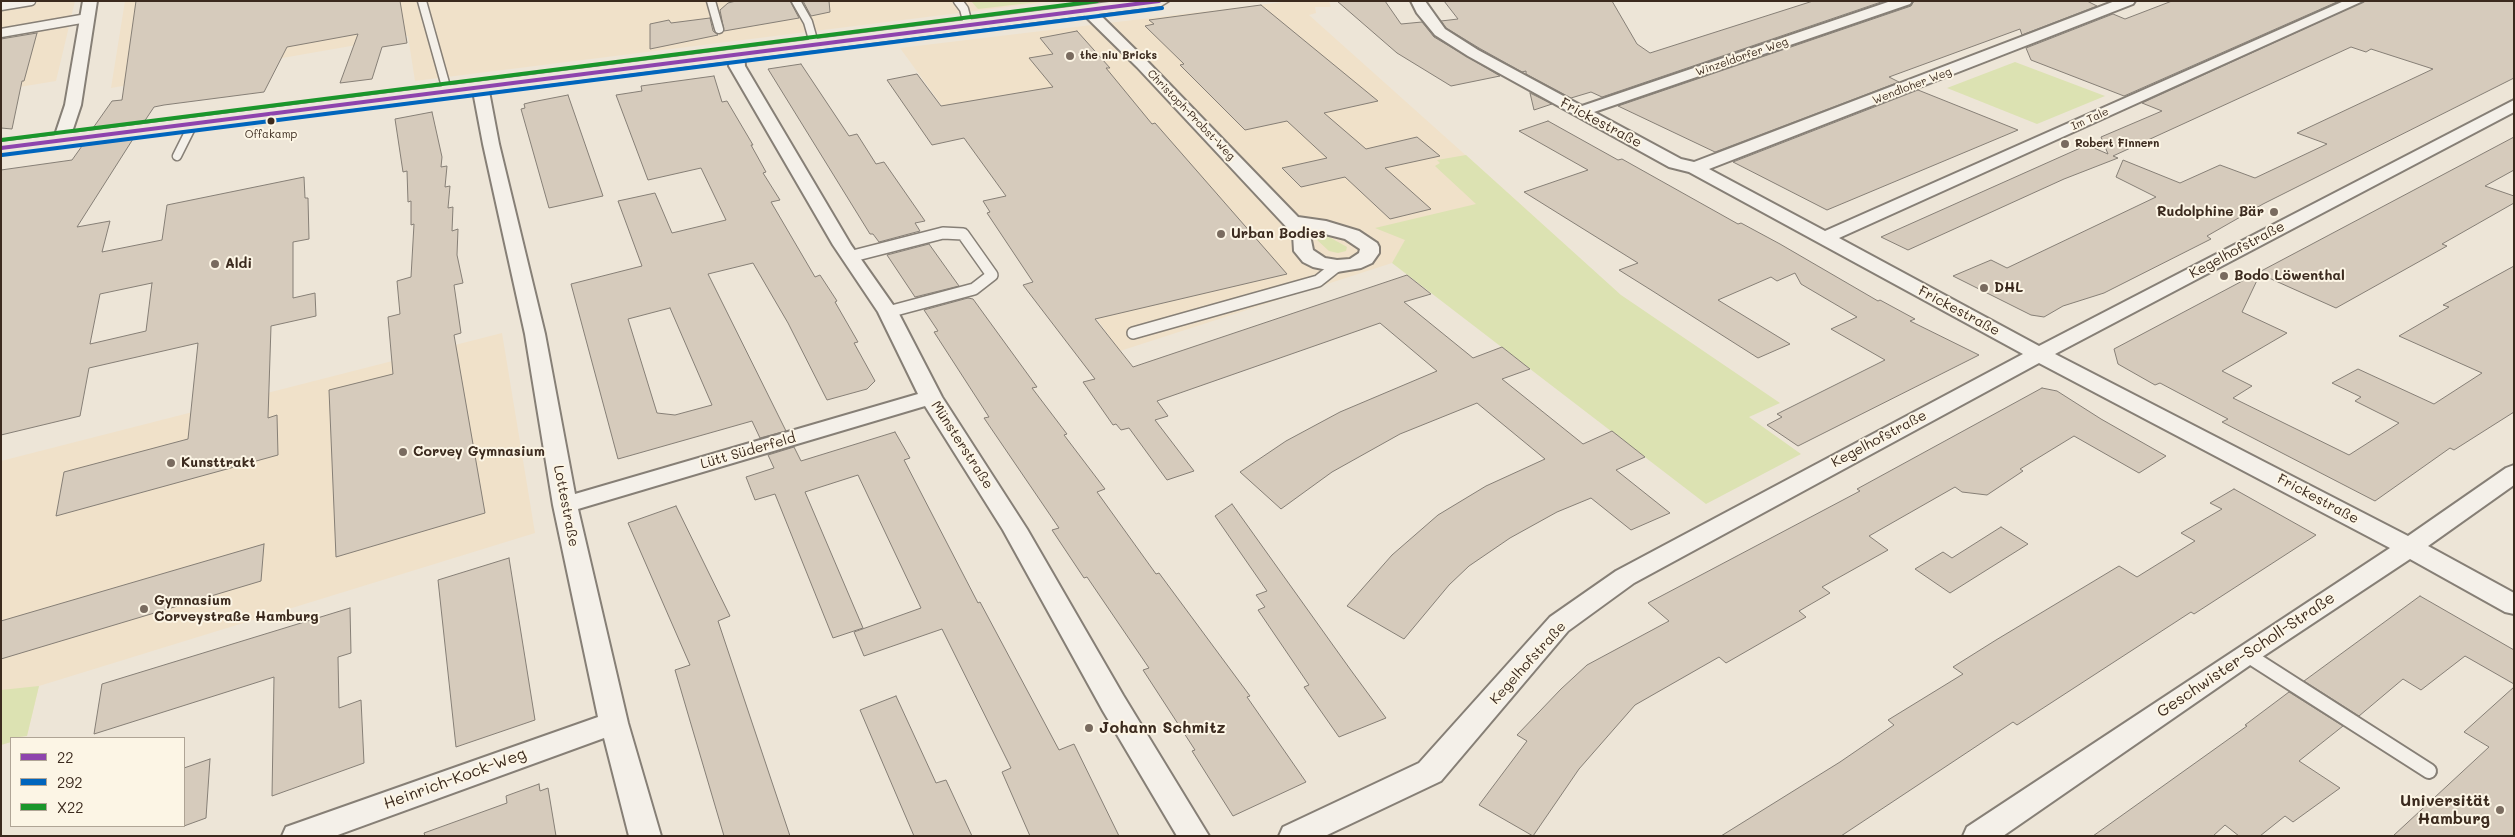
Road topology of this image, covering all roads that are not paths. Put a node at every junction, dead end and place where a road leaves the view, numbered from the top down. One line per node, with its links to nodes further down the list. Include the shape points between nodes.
1 (31, 1): 13 (lane)
2 (90, 1): 15 (street)
3 (422, 1): 22 (lane)
4 (711, 1): 17 (lane)
5 (796, 1): 19 (lane, via 808,22)
6 (958, 1): 16 (lane)
7 (1161, 1): 12 (main road)
8 (1418, 1): 24 (street, Frickestraße, via 1440,32)
9 (1905, 1): 24 (street, Winzeldorfer Weg)
10 (2128, 1): 29 (street, Wendloher Weg)
11 (2356, 1): 31 (street, Im Tale)
12 (1112, 4): 14 (main road)
13 (1, 6)
14 (1087, 10): 16 (main road); 30 (street, Christoph-Probst-Weg)
15 (87, 18): 18 (lane); 26 (street, via 73,105)
16 (968, 24): 19 (main road)
17 (719, 29)
18 (1, 33)
19 (814, 43): 20 (main road)
20 (737, 52): 21 (main road); 32 (street, Münsterstraße, via 737,66)
21 (480, 86): 22 (main road); 39 (street, Lottestraße, via 535,334)
22 (447, 90): 25 (main road)
23 (2514, 106): 36 (street, Kegelhofstraße)
24 (1580, 112): 29 (street, Frickestraße, via 1675,163)
25 (193, 124): 26 (main road); 28 (lane)
26 (61, 141): 27 (main road)
27 (1, 148)
28 (177, 156)
29 (1695, 168): 31 (street, Frickestraße)
30 (1292, 222): 33 (street, Christoph-Probst-Weg, via 1302,233 1304,251 1310,258); 33 (street, Christoph-Probst-Weg, via 1352,235 1370,247 1365,259)
31 (1824, 238): 36 (street, Frickestraße)
32 (849, 257): 34 (street, Münsterstraße); 34 (lane, via 943,234 963,234 992,275 974,289)
33 (1337, 266): 35 (lane, Christoph-Probst-Weg, via 1318,281)
34 (888, 312): 37 (street, Münsterstraße)
35 (1133, 333)
36 (2039, 354): 40 (street, Frickestraße); 48 (street, Kegelhofstraße, via 1624,577 1559,624 1430,772)
37 (931, 397): 39 (street, Lütt Süderfeld); 47 (street, Münsterstraße, via 1020,536 1113,703)
38 (2514, 473): 40 (street, Geschwister-Scholl-Straße)
39 (565, 505): 43 (street, Lottestraße)
40 (2409, 547): 41 (street, Frickestraße); 42 (street, Geschwister-Scholl-Straße)
41 (2514, 605)
42 (2246, 654): 44 (lane); 49 (street, Geschwister-Scholl-Straße)
43 (614, 723): 45 (street, Heinrich-Kock-Weg); 46 (street, Lottestraße)
44 (2429, 771)
45 (297, 836)
46 (644, 836)
47 (1194, 836)
48 (1294, 836)
49 (1978, 836)

